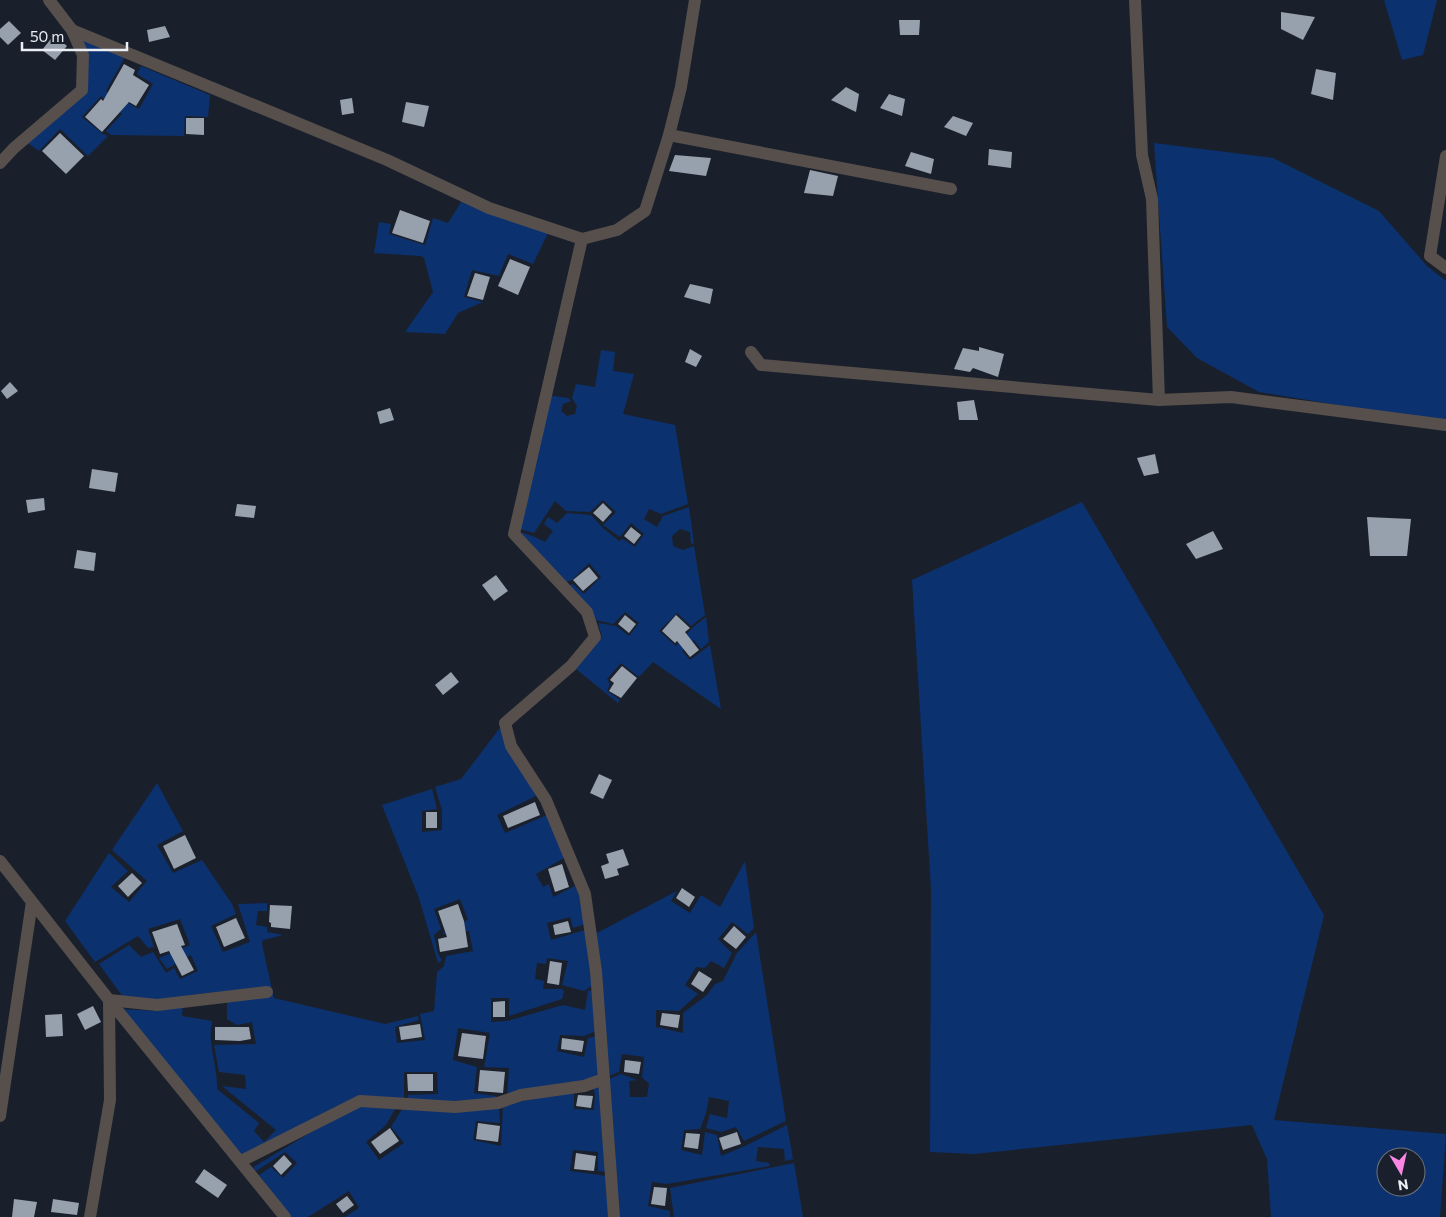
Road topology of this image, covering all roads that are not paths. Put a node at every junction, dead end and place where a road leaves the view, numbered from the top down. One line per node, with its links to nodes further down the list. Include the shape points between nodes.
1 (49, 0): 4 (street)
2 (695, 0): 5 (street)
3 (1135, 0): 12 (street, via 1142,155 1152,199)
4 (72, 30): 7 (street, via 83,55 82,90); 9 (street, via 387,160 489,208)
5 (670, 135): 8 (street); 9 (street, via 645,211 616,230)
6 (1446, 156): 10 (street, via 1430,256)
7 (0, 163)
8 (951, 189)
9 (582, 239): 18 (street, via 514,534 587,612 595,637 571,666 505,723 511,746 546,800 585,894 596,971)
10 (1446, 268)
11 (751, 352): 12 (street, via 761,365)
12 (1159, 400): 13 (street, via 1231,397)
13 (1446, 425)
14 (0, 861): 15 (street)
15 (32, 902): 17 (street); 19 (street)
16 (266, 992): 17 (street, via 157,1005)
17 (109, 1000): 20 (street); 21 (street, via 110,1100)
18 (604, 1079): 20 (street, via 584,1086 521,1095 498,1103 455,1107 360,1101); 23 (street)
19 (0, 1116)
20 (240, 1161): 22 (street)
21 (90, 1217)
22 (285, 1217)
23 (614, 1217)

